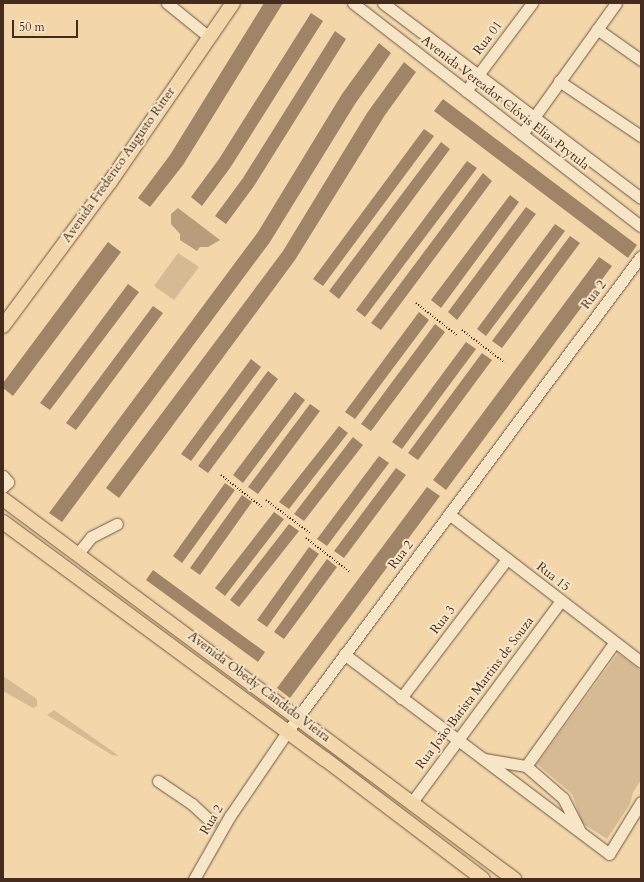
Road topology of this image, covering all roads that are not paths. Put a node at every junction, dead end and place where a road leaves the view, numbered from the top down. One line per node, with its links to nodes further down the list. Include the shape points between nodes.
1 (167, 3): 8 (street)
2 (233, 3): 8 (main road, Avenida Frederico Augusto Ritter)
3 (352, 3): 12 (street, Avenida Vereador Clóvis Elias Prytula)
4 (383, 3): 10 (street, Avenida Vereador Clóvis Elias Prytula)
5 (532, 3): 10 (street, Rua 01)
6 (616, 3): 7 (street)
7 (597, 29): 9 (street); 11 (street)
8 (209, 37): 19 (main road, Avenida Frederico Augusto Ritter, via 110,182)
9 (641, 60)
10 (478, 75): 12 (street, Rua 01); 13 (street, Avenida Vereador Clóvis Elias Prytula)
11 (559, 81): 13 (street); 15 (street)
12 (466, 91): 14 (street, Avenida Vereador Clóvis Elias Prytula)
13 (534, 116): 14 (street); 16 (street, Avenida Vereador Clóvis Elias Prytula)
14 (522, 134): 17 (street, Avenida Vereador Clóvis Elias Prytula)
15 (641, 136)
16 (641, 198)
17 (641, 226)
18 (641, 256): 23 (street, Rua 2)
19 (3, 326)
20 (3, 476): 21 (street, via 8,482)
21 (3, 487)
22 (3, 499): 26 (main road, Avenida Obedy Cândido Vieira)
23 (449, 514): 27 (street, Rua 15); 32 (street, Rua 2)
24 (3, 522): 29 (main road, Avenida Obedy Cândido Vieira)
25 (117, 524): 26 (street, via 91,537)
26 (79, 552): 28 (main road, Avenida Obedy Cândido Vieira)
27 (507, 559): 30 (street, Rua 15); 34 (street, Rua 3)
28 (95, 564): 29 (main road); 35 (main road, Avenida Obedy Cândido Vieira)
29 (82, 580): 36 (main road, Avenida Obedy Cândido Vieira)
30 (561, 601): 31 (street, Rua 15); 37 (street, Rua João Batista Martins de Souza)
31 (614, 643): 33 (street, Rua 15); 39 (street)
32 (344, 654): 34 (street); 35 (street, Rua 2)
33 (641, 662)
34 (402, 698): 37 (street)
35 (298, 716): 36 (street, Rua 2); 41 (main road, Avenida Obedy Cândido Vieira)
36 (287, 732): 45 (street, Rua 2, via 230,816); 46 (main road, Avenida Obedy Cândido Vieira)
37 (458, 740): 38 (street); 41 (street, Rua João Batista Martins de Souza)
38 (482, 758): 39 (street); 44 (street)
39 (526, 766): 44 (street, via 563,798)
40 (158, 781): 43 (street, via 192,804)
41 (412, 802): 47 (main road, Avenida Obedy Cândido Vieira)
42 (641, 802): 44 (street, via 609,854)
43 (210, 821)
44 (581, 833)
45 (194, 879)
46 (483, 879)
47 (514, 879)

